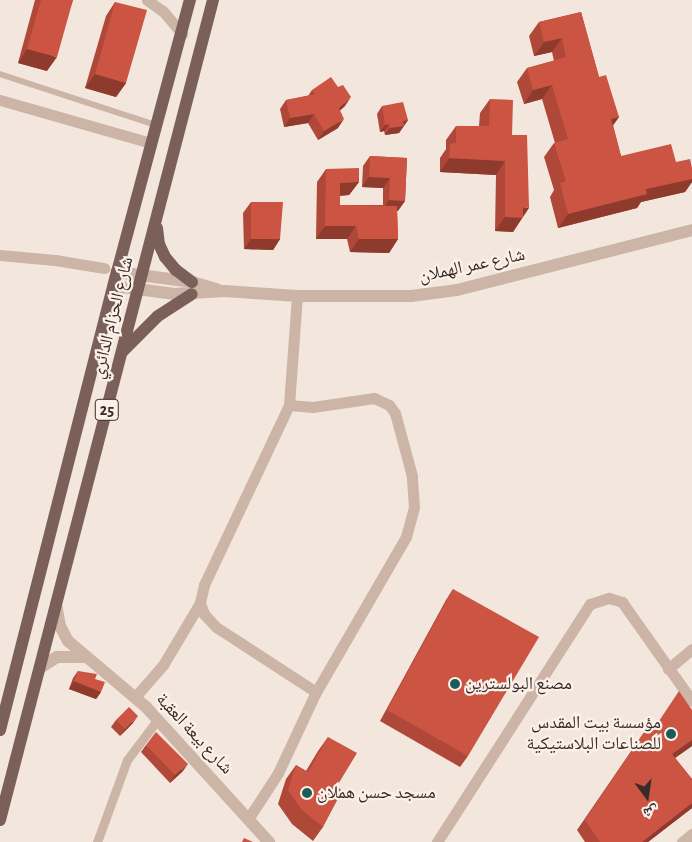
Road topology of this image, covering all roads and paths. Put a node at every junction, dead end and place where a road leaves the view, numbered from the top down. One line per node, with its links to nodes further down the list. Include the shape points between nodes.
1 (146, 0): 4 (street, via 163,11)
2 (190, 0): 4 (main road, شارع الحزام الدائري / 25)
3 (213, 0): 9 (main road, شارع الحزام الدائري / 25)
4 (182, 34): 7 (main road, شارع الحزام الدائري / 25)
5 (0, 74): 7 (lane)
6 (0, 100): 8 (street)
7 (156, 124): 8 (main road, شارع الحزام الدائري / 25)
8 (151, 143): 13 (main road, شارع الحزام الدائري / 25)
9 (156, 222): 14 (main road, شارع الحزام الدائري / 25); 16 (main road, via 165,258)
10 (692, 230): 18 (street, شارع عمر الهملان, via 434,294)
11 (0, 255): 12 (street)
12 (104, 268)
13 (117, 272): 14 (street, شارع عمر الهملان); 15 (main road, شارع الحزام الدائري / 25)
14 (141, 277): 16 (street, شارع عمر الهملان); 17 (main road, شارع الحزام الدائري / 25)
15 (114, 286): 17 (street, شارع عمر الهملان); 31 (main road, شارع الحزام الدائري / 25)
16 (192, 288): 17 (street, شارع عمر الهملان); 18 (street, شارع عمر الهملان); 19 (main road, via 158,316)
17 (138, 291): 19 (main road, شارع الحزام الدائري / 25)
18 (297, 296): 20 (street)
19 (122, 353): 22 (main road, شارع الحزام الدائري / 25)
20 (289, 405): 21 (street, via 204,585); 27 (street, via 313,407 382,399 395,413 415,492 406,537)
21 (200, 603): 27 (street, via 204,614 216,627); 28 (street, via 163,665)
22 (56, 604): 24 (street, شارع بيعة العقبة, via 64,634); 25 (main road, شارع الحزام الدائري / 25)
23 (692, 649): 26 (street)
24 (86, 657): 25 (street, via 56,657); 28 (street, شارع بيعة العقبة)
25 (40, 668): 33 (main road, شارع الحزام الدائري / 25)
26 (668, 669): 29 (street); 37 (street, via 622,602 609,598 590,604)
27 (316, 692): 32 (street, via 278,772)
28 (135, 697): 30 (street, شارع بيعة العقبة)
29 (692, 701)
30 (158, 719): 32 (street, شارع بيعة العقبة); 35 (street, via 127,760)
31 (0, 730)
32 (248, 819): 36 (street, شارع بيعة العقبة)
33 (0, 820)
34 (692, 834): 38 (street)
35 (97, 842)
36 (269, 842)
37 (437, 842)
38 (682, 842)

